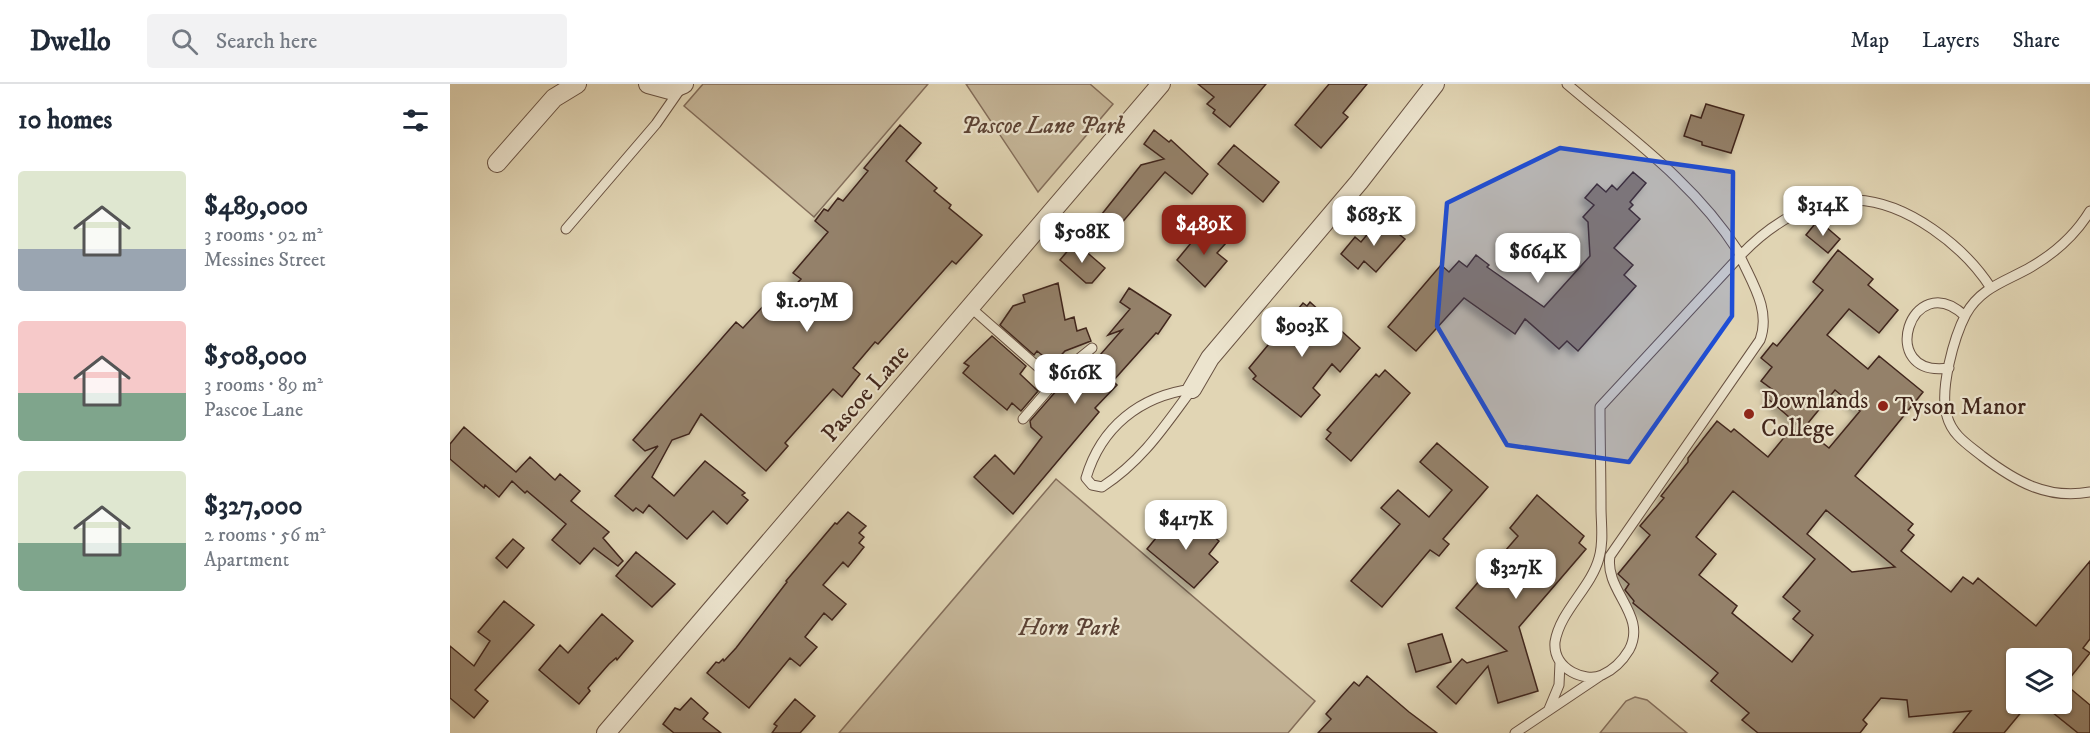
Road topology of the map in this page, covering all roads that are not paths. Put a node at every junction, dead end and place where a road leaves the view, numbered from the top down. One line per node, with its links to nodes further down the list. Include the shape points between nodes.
1 (577, 84): 7 (street, via 554,98)
2 (648, 84): 6 (street, via 670,90)
3 (1161, 84): 12 (street, Pascoe Lane)
4 (1435, 84): 17 (street, via 1359,182 1210,358)
5 (1567, 84): 10 (lane, via 1694,193)
6 (683, 85): 9 (lane, via 656,124)
7 (497, 163)
8 (2090, 211): 11 (lane, via 2046,258)
9 (566, 229)
10 (1740, 256): 11 (lane, via 1764,233 1792,216 1824,204 1857,200 1879,204 1935,230 1962,250); 20 (lane, via 1600,407 1601,549 1594,572 1558,632 1555,653); 21 (lane, via 1762,306 1765,320 1760,340 1610,556 1609,572 1632,619 1633,637 1620,662)
11 (1991, 288): 13 (lane)
12 (970, 307): 16 (lane); 23 (street, Pascoe Lane)
13 (1965, 316): 15 (lane); 15 (lane, via 1951,305 1935,303 1919,310 1909,323 1906,342 1914,358 1930,368)
14 (1092, 348): 16 (lane)
15 (1949, 368): 19 (lane, via 1946,413 1963,442 2025,485 2054,493)
16 (1055, 382): 18 (lane)
17 (1192, 389): 17 (lane, via 1128,470 1102,487 1092,485 1086,478 1099,446 1125,416 1165,393)
18 (1023, 419)
19 (2090, 492)
20 (1560, 662): 21 (lane, via 1575,674); 22 (lane, via 1559,685)
21 (1602, 675): 22 (lane)
22 (1548, 711): 24 (lane)
23 (606, 733)
24 (1515, 733)

